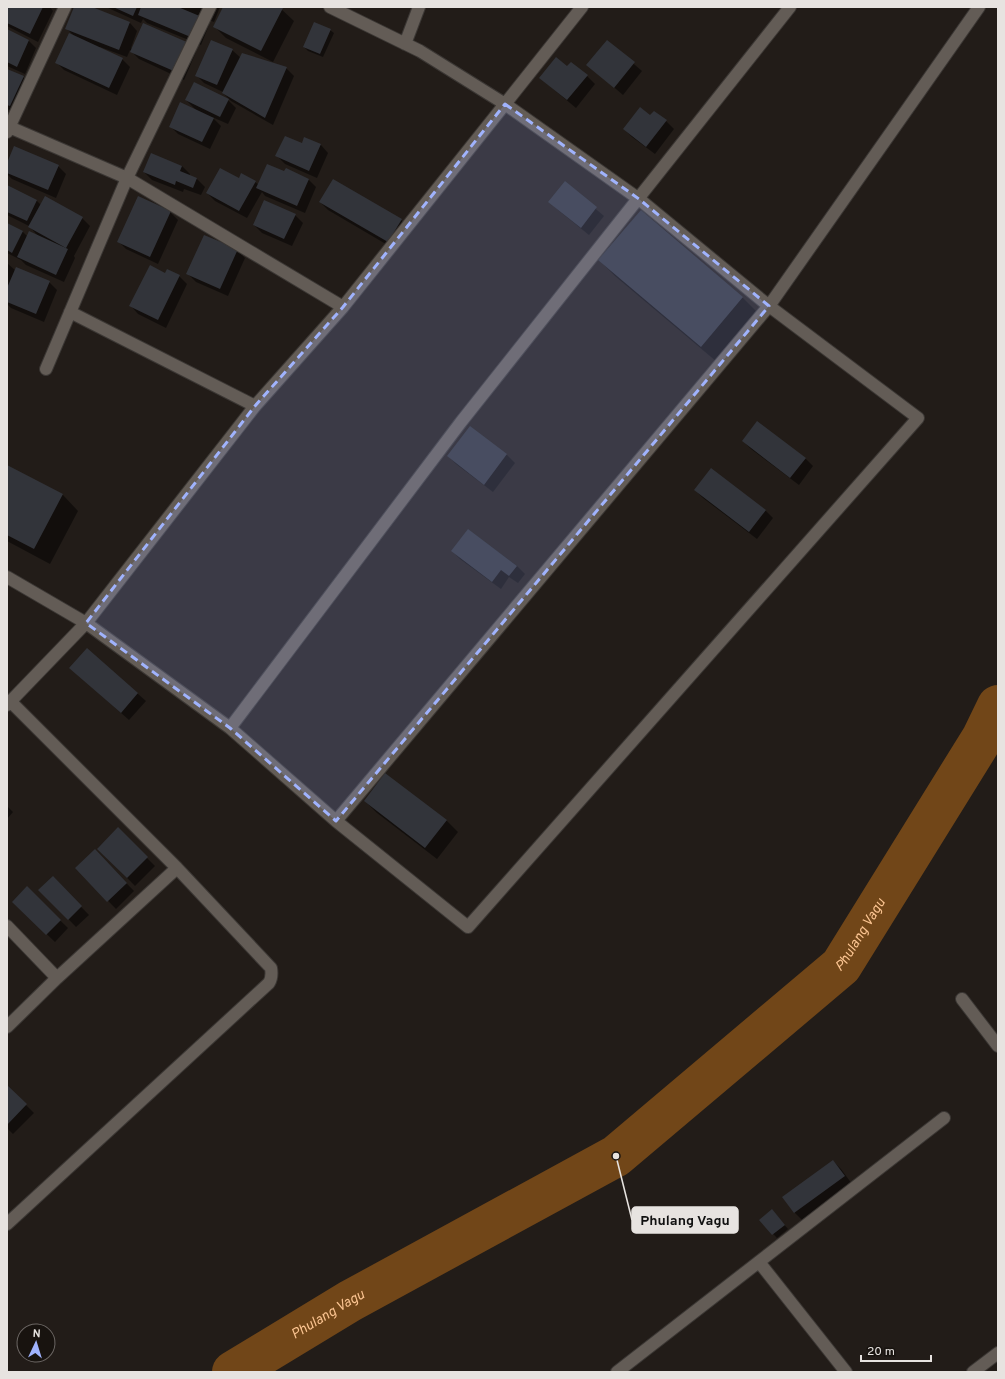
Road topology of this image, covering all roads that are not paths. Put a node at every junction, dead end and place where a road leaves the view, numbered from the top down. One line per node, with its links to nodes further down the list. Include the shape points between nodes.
1 (65, 7): 10 (street)
2 (210, 7): 11 (street)
3 (330, 7): 8 (street)
4 (419, 7): 8 (street)
5 (582, 7): 9 (street)
6 (790, 7): 12 (street)
7 (979, 7): 13 (street)
8 (405, 44): 9 (street)
9 (505, 104): 12 (street); 14 (street)
10 (8, 129): 11 (street)
11 (127, 178): 14 (street); 15 (street)
12 (639, 199): 13 (street); 21 (street, via 462,422)
13 (769, 306): 22 (street); 22 (street, via 918,418 468,927)
14 (343, 307): 17 (street)
15 (70, 312): 16 (street); 17 (street)
16 (46, 368)
17 (255, 406): 19 (street)
18 (7, 577): 19 (street)
19 (86, 623): 20 (street); 21 (street)
20 (9, 703): 23 (street)
21 (230, 728): 22 (street)
22 (336, 821)
23 (177, 868): 25 (street); 30 (street, via 270,968 271,980)
24 (7, 926): 25 (street)
25 (57, 978): 27 (street)
26 (962, 999): 28 (street)
27 (7, 1027)
28 (998, 1046)
29 (944, 1118): 31 (street)
30 (7, 1224)
31 (759, 1262): 33 (street); 34 (street)
32 (998, 1353): 35 (street)
33 (617, 1372)
34 (846, 1372)
35 (973, 1372)

